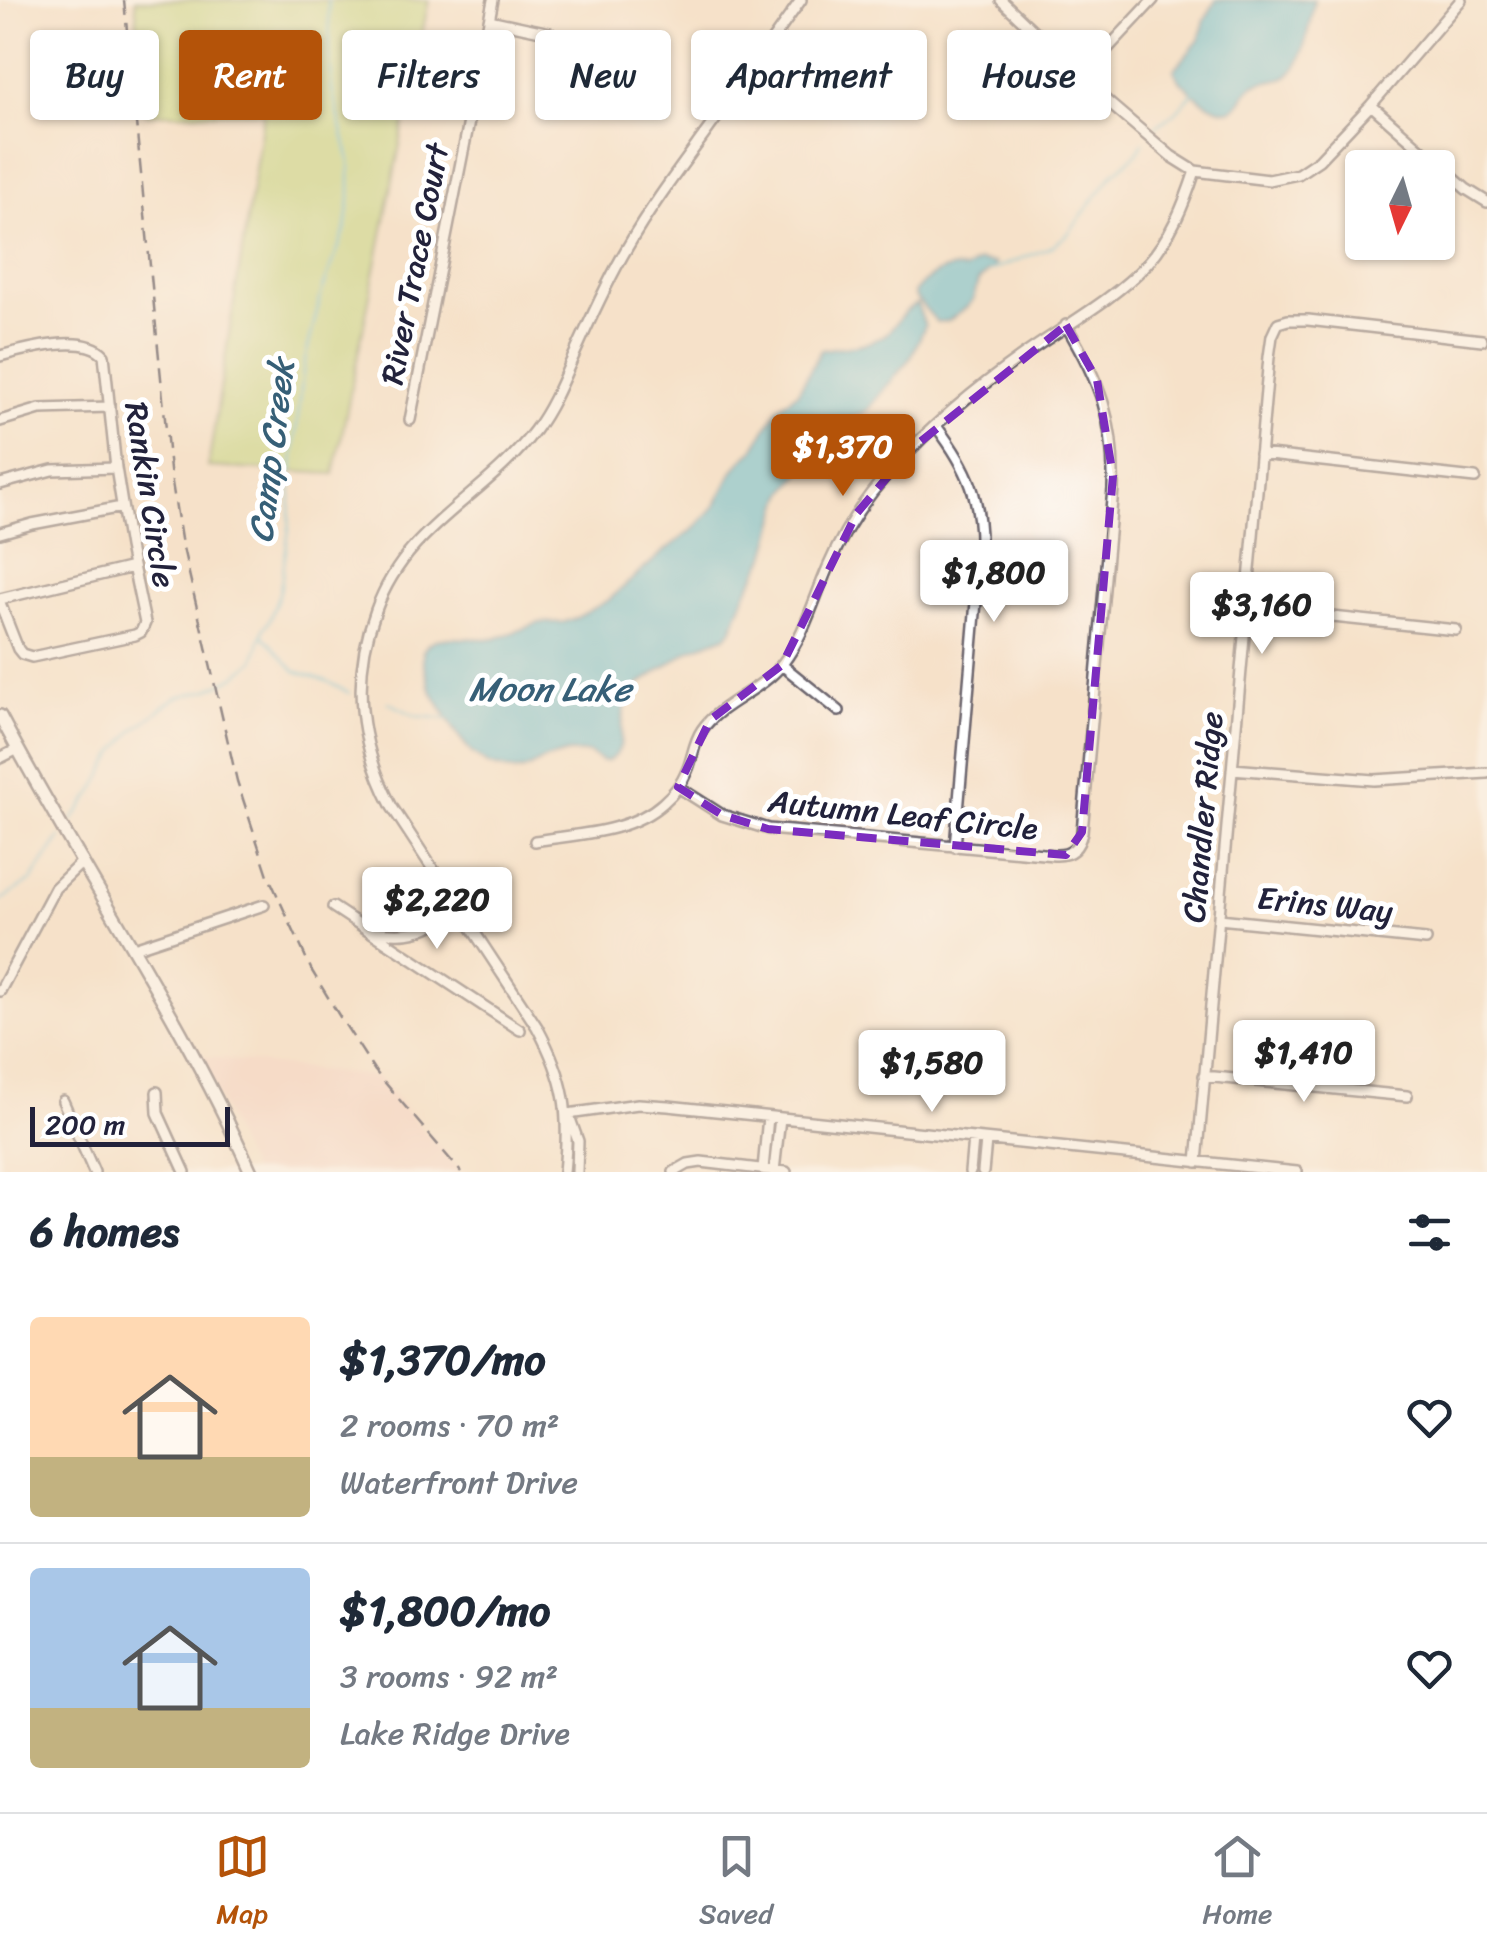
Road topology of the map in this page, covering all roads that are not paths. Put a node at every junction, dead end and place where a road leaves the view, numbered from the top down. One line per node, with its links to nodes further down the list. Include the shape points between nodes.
1 (494, 0): 6 (street, River Trace Court)
2 (801, 0): 44 (street, via 636,232 536,429 409,550 375,611 360,686 369,752 392,807)
3 (1001, 0): 8 (street)
4 (1153, 0): 9 (street)
5 (1461, 0): 11 (street)
6 (489, 20): 7 (street); 18 (street, River Trace Court)
7 (536, 30)
8 (1033, 30)
9 (1111, 45)
10 (1111, 103): 12 (street)
11 (1370, 106): 12 (street, via 1298,174 1269,180); 13 (street)
12 (1195, 170): 14 (street, via 1178,217 1148,262)
13 (1487, 202)
14 (1066, 325): 20 (street); 40 (street, Autumn Leaf Circle, via 1097,380 1113,463 1082,836 1061,856)
15 (1482, 340): 21 (street, Chandler Ridge, via 1308,320 1278,323)
16 (0, 356): 17 (street, Rankin Circle, via 45,346 96,347 105,359)
17 (110, 408): 19 (street, via 40,409); 22 (street, Rankin Circle)
18 (410, 420)
19 (0, 421)
20 (936, 426): 31 (street, via 857,513); 40 (street, via 970,479 981,524)
21 (1260, 454): 23 (street); 29 (street, Chandler Ridge)
22 (116, 468): 24 (street, via 52,470); 25 (street, Rankin Circle)
23 (1475, 478)
24 (0, 484)
25 (122, 507): 26 (street); 27 (street, Rankin Circle)
26 (0, 533)
27 (133, 568): 28 (street); 28 (street, Rankin Circle, via 145,623 135,635 29,657 18,650)
28 (0, 601)
29 (1247, 608): 30 (street); 36 (street, Chandler Ridge)
30 (1456, 630)
31 (782, 665): 32 (street); 38 (street, via 710,720)
32 (838, 711)
33 (0, 716): 34 (main road)
34 (18, 750): 35 (street); 41 (main road)
35 (0, 758)
36 (1232, 768): 37 (street, via 1374,780); 45 (street, Chandler Ridge)
37 (1487, 774)
38 (678, 787): 39 (street, via 631,822); 40 (street, Autumn Leaf Circle, via 722,815 768,829)
39 (535, 842)
40 (955, 847)
41 (83, 861): 48 (main road); 49 (street, via 54,888)
42 (264, 904): 48 (street)
43 (333, 906): 46 (street)
44 (460, 910): 46 (street, via 413,933); 55 (street, via 549,1050)
45 (1218, 919): 47 (street, Erins Way); 51 (street, Chandler Ridge)
46 (370, 930): 50 (street)
47 (1426, 940)
48 (134, 948): 64 (main road)
49 (0, 991)
50 (520, 1030)
51 (1204, 1076): 53 (street); 60 (street, Chandler Ridge)
52 (156, 1092): 63 (street, via 158,1113)
53 (1407, 1096)
54 (63, 1101): 62 (street)
55 (568, 1114): 56 (street, via 638,1104); 65 (street); 66 (street, via 578,1141)
56 (768, 1117): 57 (street); 61 (street)
57 (780, 1118): 58 (street); 61 (street)
58 (974, 1139): 59 (street); 69 (street)
59 (986, 1141): 60 (street); 70 (street)
60 (1197, 1162): 71 (street)
61 (768, 1170): 67 (street, via 701,1162); 68 (street)
62 (94, 1172)
63 (185, 1172)
64 (250, 1172)
65 (564, 1172)
66 (577, 1172)
67 (674, 1172)
68 (786, 1172)
69 (970, 1172)
70 (983, 1172)
71 (1297, 1172)

